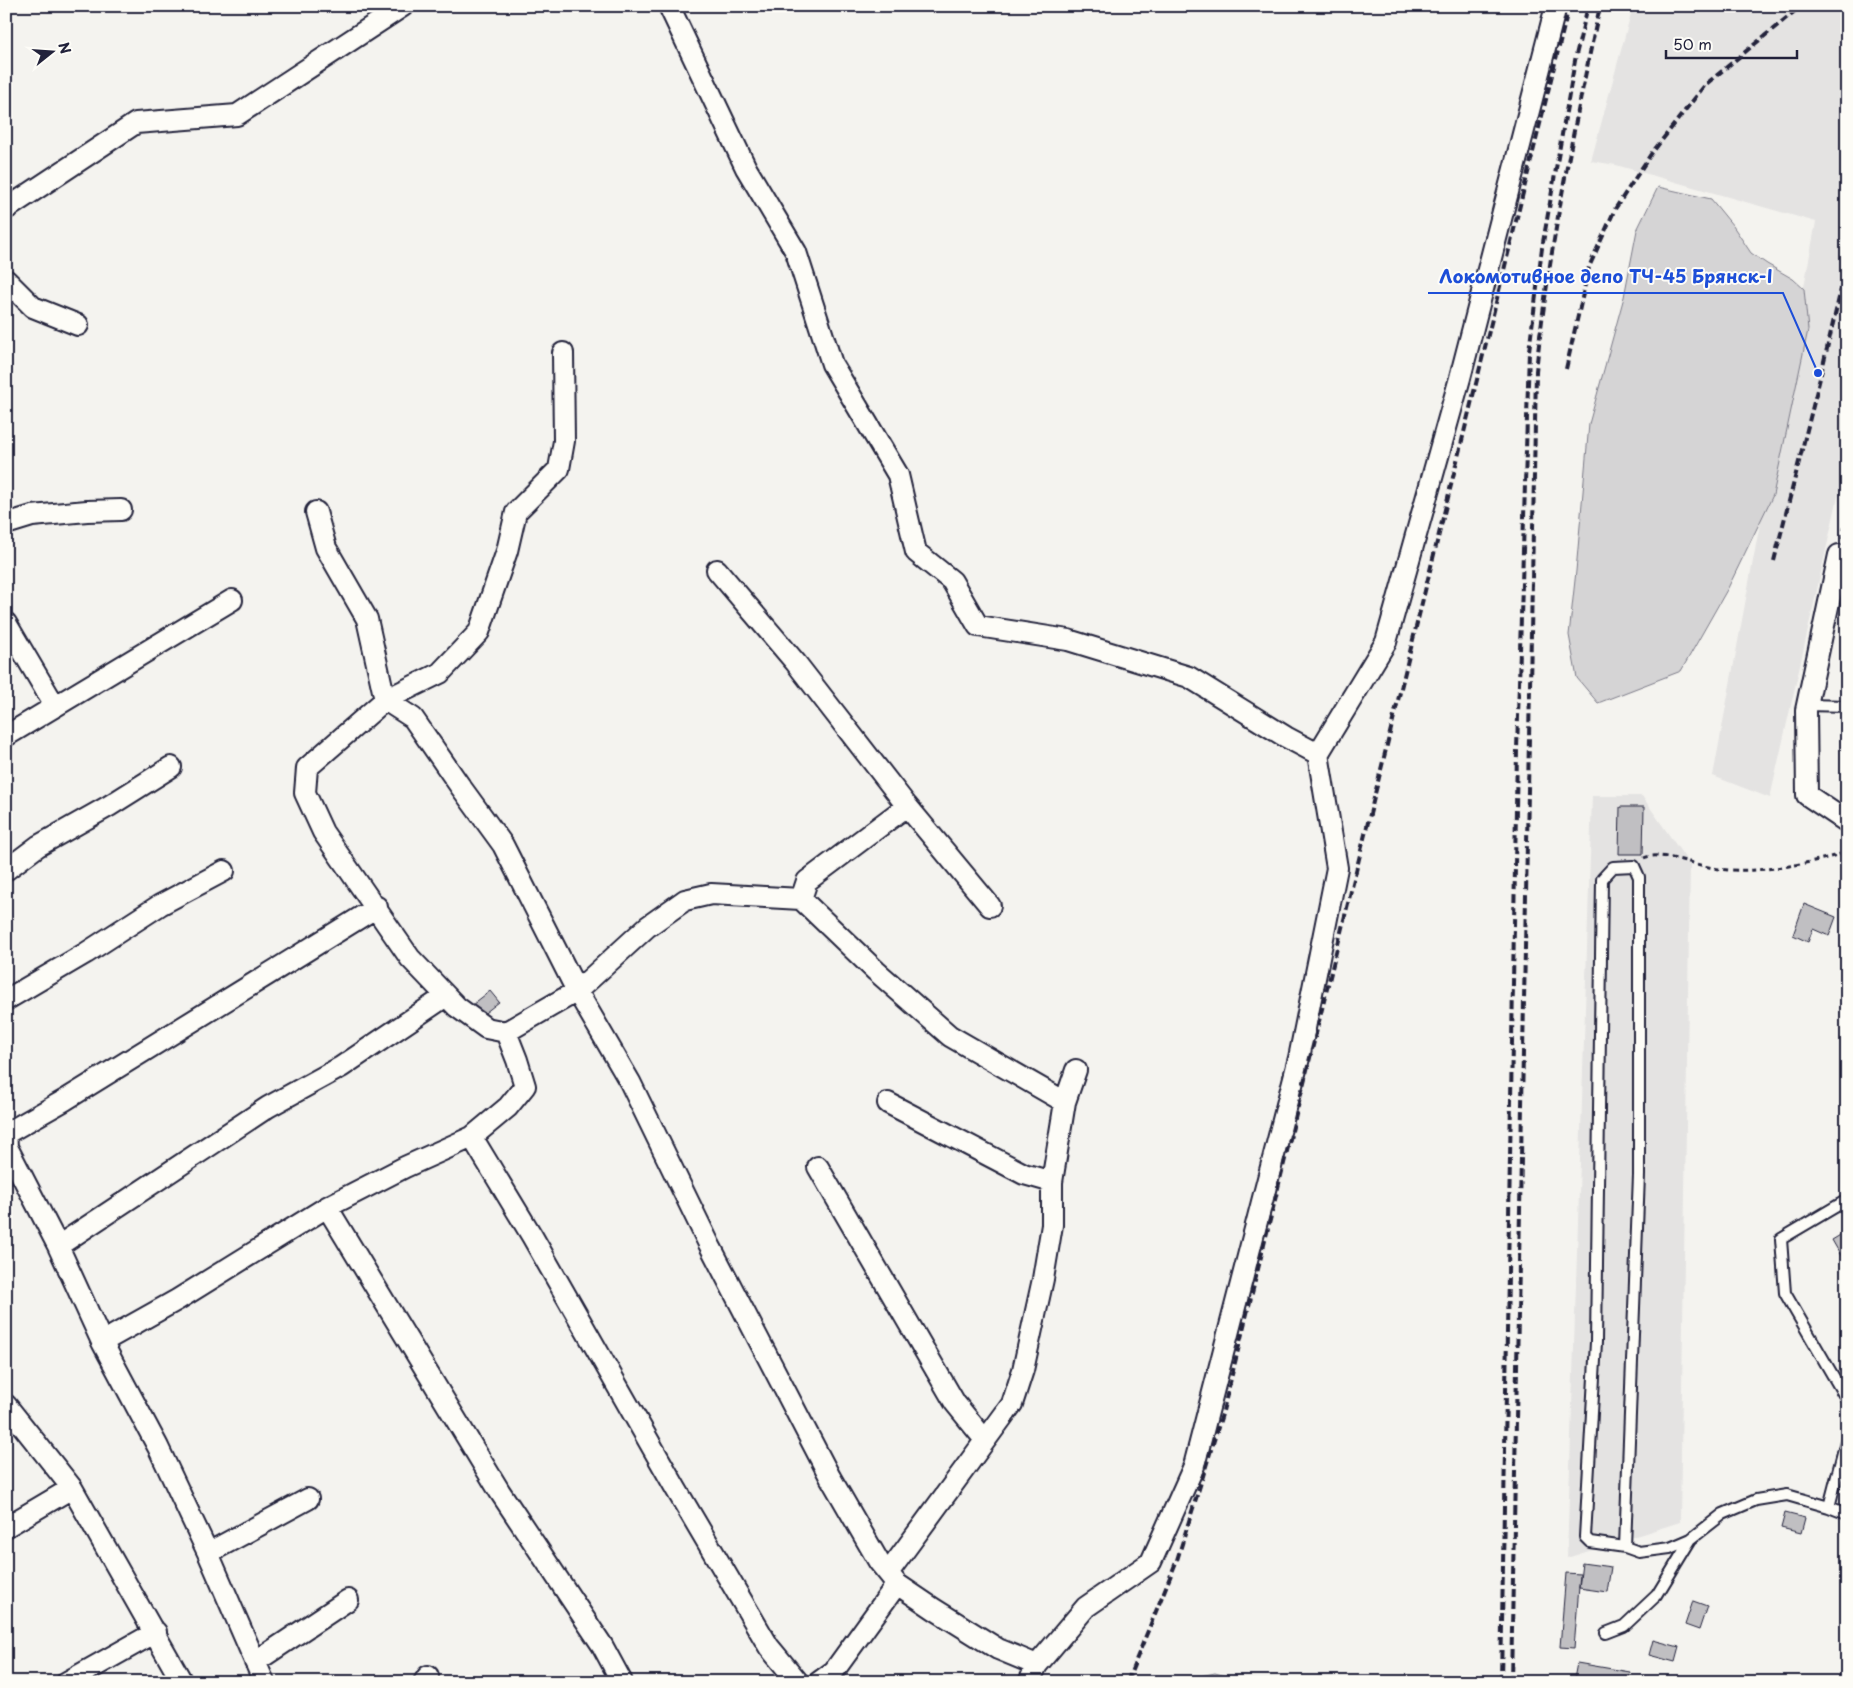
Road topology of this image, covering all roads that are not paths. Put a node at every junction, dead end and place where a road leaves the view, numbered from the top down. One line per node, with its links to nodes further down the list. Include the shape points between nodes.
1 (403, 6): 4 (street, via 237,115 136,123)
2 (669, 6): 20 (street, via 746,168 796,252 832,364 898,474 916,552 952,581 978,626 1068,640 1189,677)
3 (1556, 6): 20 (street, via 1460,378 1386,642)
4 (6, 209)
5 (6, 280): 6 (street, via 33,307)
6 (78, 325)
7 (563, 353): 15 (street, via 564,441 559,469 516,512 507,551 479,632 440,673)
8 (121, 510): 10 (street, via 32,516)
9 (316, 512): 15 (street, via 326,548 367,619)
10 (6, 524)
11 (1838, 555): 17 (street)
12 (717, 570): 22 (street, via 796,663)
13 (232, 600): 16 (street)
14 (6, 623): 16 (street)
15 (385, 700): 28 (street, via 307,768 305,793 324,832); 29 (street, via 413,718 503,845)
16 (55, 706): 19 (street)
17 (1807, 706): 18 (lane); 23 (street, via 1807,794)
18 (1847, 706)
19 (6, 736)
20 (1318, 754): 61 (street, via 1337,868 1299,1058 1194,1466 1151,1562 1086,1607)
21 (171, 767): 24 (street, via 38,846)
22 (907, 806): 26 (street, via 807,881); 27 (street)
23 (1847, 822)
24 (6, 870)
25 (224, 871): 31 (street, via 160,905)
26 (800, 899): 29 (street, via 711,894 685,900 647,927); 34 (street, via 876,972 950,1036)
27 (990, 906)
28 (376, 907): 30 (street, via 410,958); 37 (street)
29 (577, 991): 32 (street); 56 (street, via 630,1082 709,1244 830,1477)
30 (446, 996): 32 (street, via 486,1028); 42 (street, via 341,1067 268,1107)
31 (6, 1000)
32 (506, 1032): 36 (street, via 525,1086 508,1107)
33 (1076, 1070): 34 (street)
34 (1065, 1102): 39 (street)
35 (888, 1103): 39 (street, via 1024,1174)
36 (472, 1137): 41 (street); 66 (street, via 769,1647)
37 (7, 1139): 42 (street)
38 (818, 1167): 47 (street, via 955,1403)
39 (1052, 1182): 47 (street, via 1052,1225 1023,1370 1012,1404)
40 (1847, 1200): 44 (lane, via 1781,1239 1785,1293)
41 (327, 1207): 43 (street, via 177,1300); 65 (street, via 495,1484 602,1645)
42 (58, 1246): 43 (street)
43 (102, 1342): 55 (street)
44 (1847, 1400)
45 (6, 1405): 48 (street)
46 (1847, 1438): 50 (lane)
47 (986, 1440): 56 (street)
48 (72, 1488): 52 (street); 58 (street)
49 (308, 1499): 55 (street)
50 (1829, 1507): 51 (lane); 53 (lane, via 1787,1494 1756,1500 1723,1514)
51 (1847, 1514)
52 (6, 1527)
53 (1691, 1539): 54 (lane, via 1670,1548 1639,1552); 59 (lane, via 1657,1595 1624,1626)
54 (1625, 1547): 54 (lane, via 1639,1175 1639,877 1634,866 1613,867 1602,879 1596,1342 1585,1537 1590,1542)
55 (208, 1553): 60 (street)
56 (892, 1579): 61 (street); 67 (street, via 834,1671)
57 (348, 1600): 60 (street)
58 (156, 1632): 62 (street); 63 (street)
59 (1606, 1633)
60 (254, 1662): 64 (street)
61 (1033, 1674)
62 (67, 1682)
63 (182, 1682)
64 (264, 1682)
65 (621, 1682)
66 (798, 1682)
67 (819, 1682)

